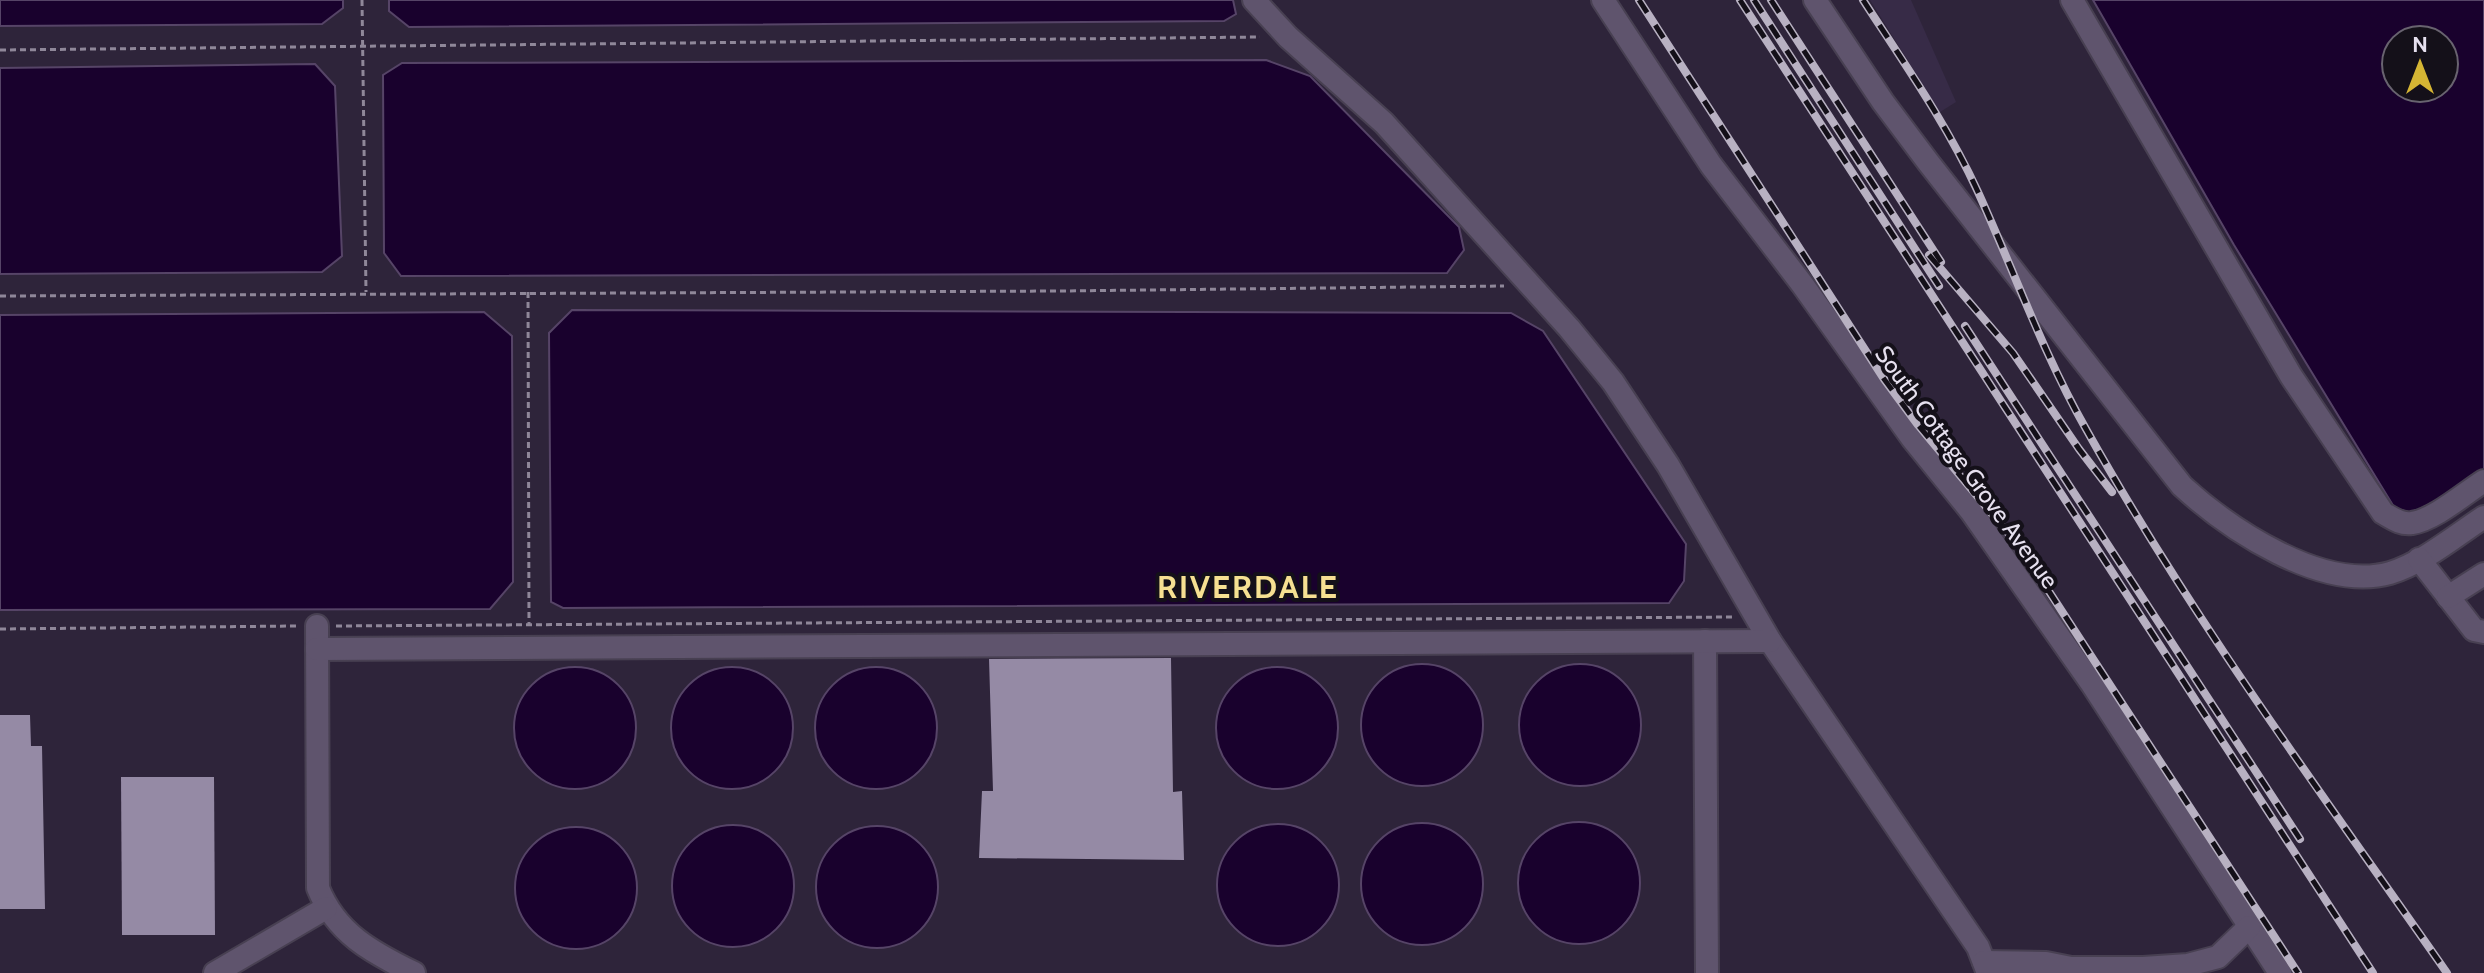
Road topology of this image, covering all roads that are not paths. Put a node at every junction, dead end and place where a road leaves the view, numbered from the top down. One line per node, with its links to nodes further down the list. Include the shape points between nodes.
1 (1254, 0): 13 (street, via 1384,123 1613,382 1668,465)
2 (1603, 0): 16 (street, South Cottage Grove Avenue, via 1711,165 1971,511 2084,672)
3 (1815, 0): 7 (street, via 1928,162 2182,486 2211,512 2292,560 2362,577 2386,574)
4 (2072, 0): 5 (street, via 2291,376 2383,513 2412,523)
5 (2484, 481)
6 (2484, 517): 7 (street)
7 (2419, 559): 9 (street)
8 (2484, 574): 9 (street)
9 (2448, 597): 11 (street, via 2474,630)
10 (317, 626): 14 (street)
11 (2484, 632)
12 (1705, 641): 13 (street); 14 (street); 20 (street)
13 (1770, 641): 17 (street, via 1978,947)
14 (317, 649): 15 (street, via 316,864)
15 (326, 908): 18 (street); 19 (street, via 353,938)
16 (2249, 927): 17 (street, via 2206,962 2143,968 2046,963); 21 (street, South Cottage Grove Avenue)
17 (1986, 967)
18 (215, 973)
19 (414, 973)
20 (1707, 973)
21 (2280, 973)

